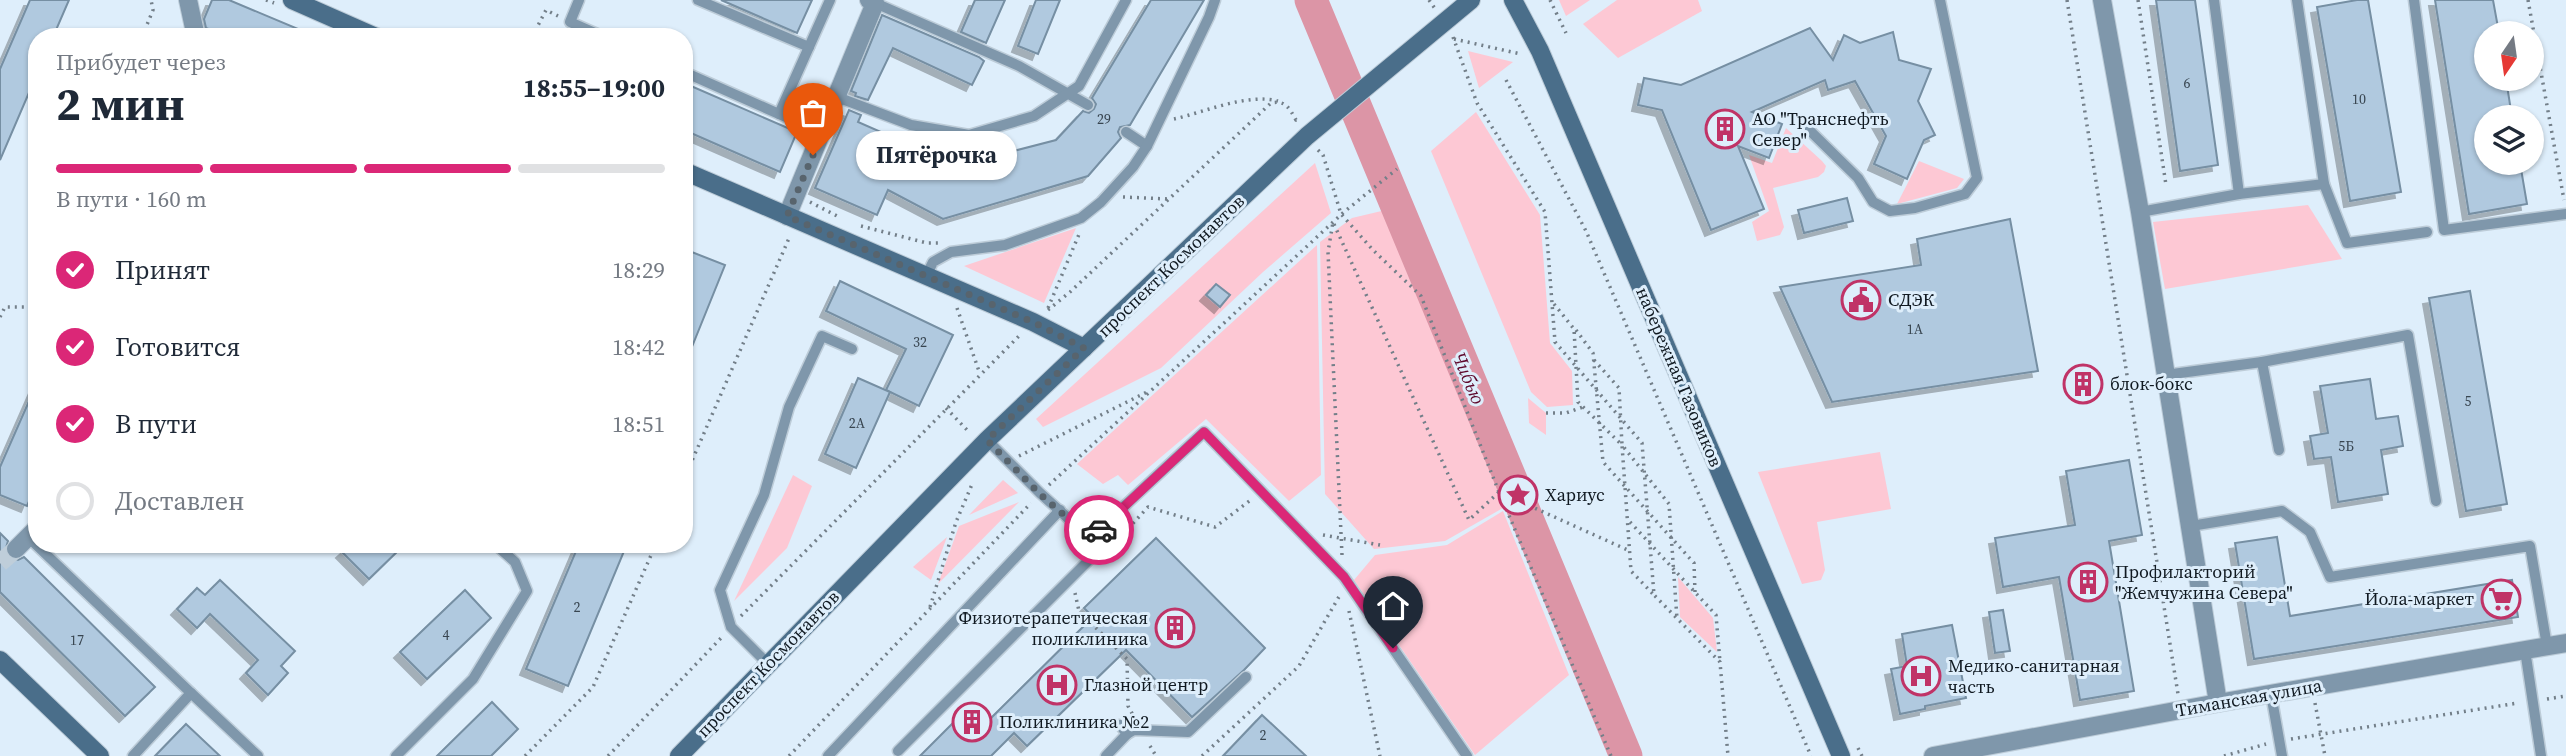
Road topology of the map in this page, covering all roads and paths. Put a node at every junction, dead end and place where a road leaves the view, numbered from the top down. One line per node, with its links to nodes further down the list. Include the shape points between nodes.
1 (151, 0): 25 (path, via 153,10)
2 (188, 0): 26 (street)
3 (292, 0): 27 (main road)
4 (579, 0): 24 (lane)
5 (698, 0): 32 (lane)
6 (830, 0): 32 (lane)
7 (1126, 0): 36 (lane, via 1079,86)
8 (1215, 0): 43 (lane)
9 (1429, 0): 23 (path)
10 (1441, 0): 23 (path)
11 (1471, 0): 23 (main road, проспект Космонавтов)
12 (1513, 0): 148 (main road, набережная Газовиков, via 1540,51)
13 (1550, 0): 30 (path)
14 (1940, 0): 42 (lane, via 1976,178 1965,194 1889,211 1873,202 1858,178)
15 (2067, 0): 128 (path)
16 (2102, 0): 54 (street)
17 (2138, 0): 51 (path)
18 (2214, 0): 52 (lane)
19 (2297, 0): 50 (lane)
20 (2414, 0): 55 (lane, via 2445,230)
21 (2528, 0): 55 (path)
22 (872, 1): 36 (lane, via 1019,66); 37 (street)
23 (1439, 14): 31 (path); 67 (main road, проспект Космонавтов)
24 (570, 22): 28 (path, via 546,10); 29 (lane)
25 (146, 28)
26 (194, 28)
27 (356, 28)
28 (537, 28)
29 (584, 28)
30 (1566, 33)
31 (1454, 39): 33 (path); 61 (path, via 1477,103 1545,212)
32 (809, 47): 41 (lane)
33 (1533, 57)
34 (693, 76): 41 (lane)
35 (1506, 80): 147 (path, via 1586,231)
36 (1067, 94): 37 (lane, via 1034,116 968,135 911,125); 39 (lane)
37 (837, 97): 45 (street)
38 (1280, 102): 40 (path, via 1287,104 1296,120); 43 (path, via 1263,97); 63 (path, via 1271,103)
39 (1088, 105)
40 (1306, 112)
41 (779, 114): 45 (lane)
42 (1800, 121)
43 (1158, 123): 46 (lane)
44 (1126, 132): 46 (lane)
45 (822, 133): 57 (street)
46 (1147, 146): 53 (lane)
47 (1323, 155): 56 (path)
48 (1397, 169): 56 (path)
49 (693, 175): 57 (main road)
50 (2324, 184): 52 (lane); 59 (lane, via 2347,243)
51 (2166, 185)
52 (2239, 194): 54 (lane)
53 (1089, 212): 60 (lane, via 1006,245 951,252 933,261); 63 (path)
54 (2140, 212): 72 (street)
55 (2566, 212)
56 (1343, 213): 58 (path); 87 (path, via 1421,296)
57 (791, 222): 60 (main road); 82 (path)
58 (1333, 222): 73 (path); 87 (path, via 1469,520); 97 (path, via 1328,252)
59 (2427, 232)
60 (926, 276): 65 (main road)
61 (1553, 304): 66 (path); 71 (path, via 1555,342)
62 (28, 307): 64 (path, via 5,307)
63 (1047, 310): 65 (path)
64 (0, 317)
65 (1033, 322): 67 (main road); 113 (path)
66 (1574, 329): 69 (path); 71 (path)
67 (1084, 348): 79 (main road, проспект Космонавтов)
68 (852, 349): 113 (lane, via 822,335 789,407 764,495 720,590)
69 (1593, 359): 74 (path); 77 (path, via 1619,387)
70 (2262, 362): 72 (lane); 81 (lane); 90 (lane, via 2408,335)
71 (1576, 367): 74 (path); 75 (path, via 1578,402)
72 (2165, 375): 94 (street)
73 (1152, 389): 83 (path); 88 (path)
74 (1596, 389): 77 (path); 78 (path)
75 (1583, 407): 76 (path); 78 (path)
76 (1546, 413)
77 (1621, 419): 80 (path); 85 (path, via 1642,443)
78 (1598, 422): 80 (path); 86 (path, via 1603,462)
79 (987, 440): 88 (lane); 119 (main road, проспект Космонавтов)
80 (1622, 445): 85 (path); 86 (path)
81 (2279, 450)
82 (693, 457)
83 (1013, 459)
84 (976, 474): 111 (path)
85 (1645, 476): 92 (path); 98 (path, via 1669,505)
86 (1626, 485): 92 (path); 93 (path)
87 (1499, 492): 102 (path); 145 (path)
88 (1040, 494): 91 (lane); 111 (path)
89 (1254, 497): 101 (path, via 1216,527 1148,507)
90 (2436, 501)
91 (1060, 510): 96 (lane); 140 (lane)
92 (1648, 513): 98 (path); 99 (path)
93 (1629, 521): 99 (path); 102 (path)
94 (2191, 526): 115 (lane, via 2282,511 2310,532 2330,577 2529,546); 126 (street)
95 (1299, 531): 96 (lane, via 1204,432); 97 (path); 107 (lane)
96 (1090, 538): 131 (lane, via 1101,548)
97 (1341, 538): 100 (path); 107 (path)
98 (1671, 538): 106 (path); 108 (path, via 1693,563)
99 (1651, 544): 106 (path); 109 (path)
100 (1380, 545)
101 (1111, 548)
102 (1630, 551): 109 (path, via 1631,571)
103 (43, 553): 122 (lane)
104 (505, 553): 135 (lane, via 515,562 527,591 473,679)
105 (652, 553): 136 (path, via 593,687)
106 (1674, 569): 108 (path); 112 (path)
107 (1344, 577): 144 (lane)
108 (1695, 592): 118 (path, via 1716,615)
109 (1654, 595): 112 (path)
110 (1065, 598): 127 (path, via 1074,589 1079,611 1127,659)
111 (929, 609): 139 (path)
112 (1677, 619): 118 (path)
113 (731, 627): 119 (lane); 137 (path)
114 (2566, 643): 115 (street, Тиманская улица)
115 (2547, 646): 116 (street, Тиманская улица)
116 (2525, 650): 121 (street, Тиманская улица); 125 (lane)
117 (0, 660): 132 (main road)
118 (1720, 662): 146 (path)
119 (768, 664): 138 (main road, проспект Космонавтов)
120 (1246, 677): 141 (lane, via 1188,732 1123,729)
121 (2312, 687): 123 (street, Тиманская улица); 129 (path)
122 (191, 692): 133 (lane); 134 (lane)
123 (2271, 694): 126 (street, Тиманская улица); 130 (lane)
124 (2566, 696): 125 (path)
125 (2533, 701): 129 (path); 153 (lane)
126 (2218, 703): 128 (street, Тиманская улица)
127 (1128, 706)
128 (2180, 710): 149 (street, Тиманская улица)
129 (2321, 733): 130 (path); 152 (path)
130 (2280, 741): 150 (path); 151 (lane)
131 (898, 751)
132 (100, 756)
133 (133, 756)
134 (258, 756)
135 (396, 756)
136 (525, 756)
137 (608, 756)
138 (678, 756)
139 (789, 756)
140 (828, 756)
141 (1106, 756)
142 (1202, 756): 143 (path, via 1299,666 1345,588)
143 (1380, 756)
144 (1467, 756)
145 (1611, 756)
146 (1728, 756)
147 (1811, 756)
148 (1841, 756)
149 (1933, 756)
150 (2224, 756)
151 (2282, 756)
152 (2325, 756)
153 (2541, 756)

